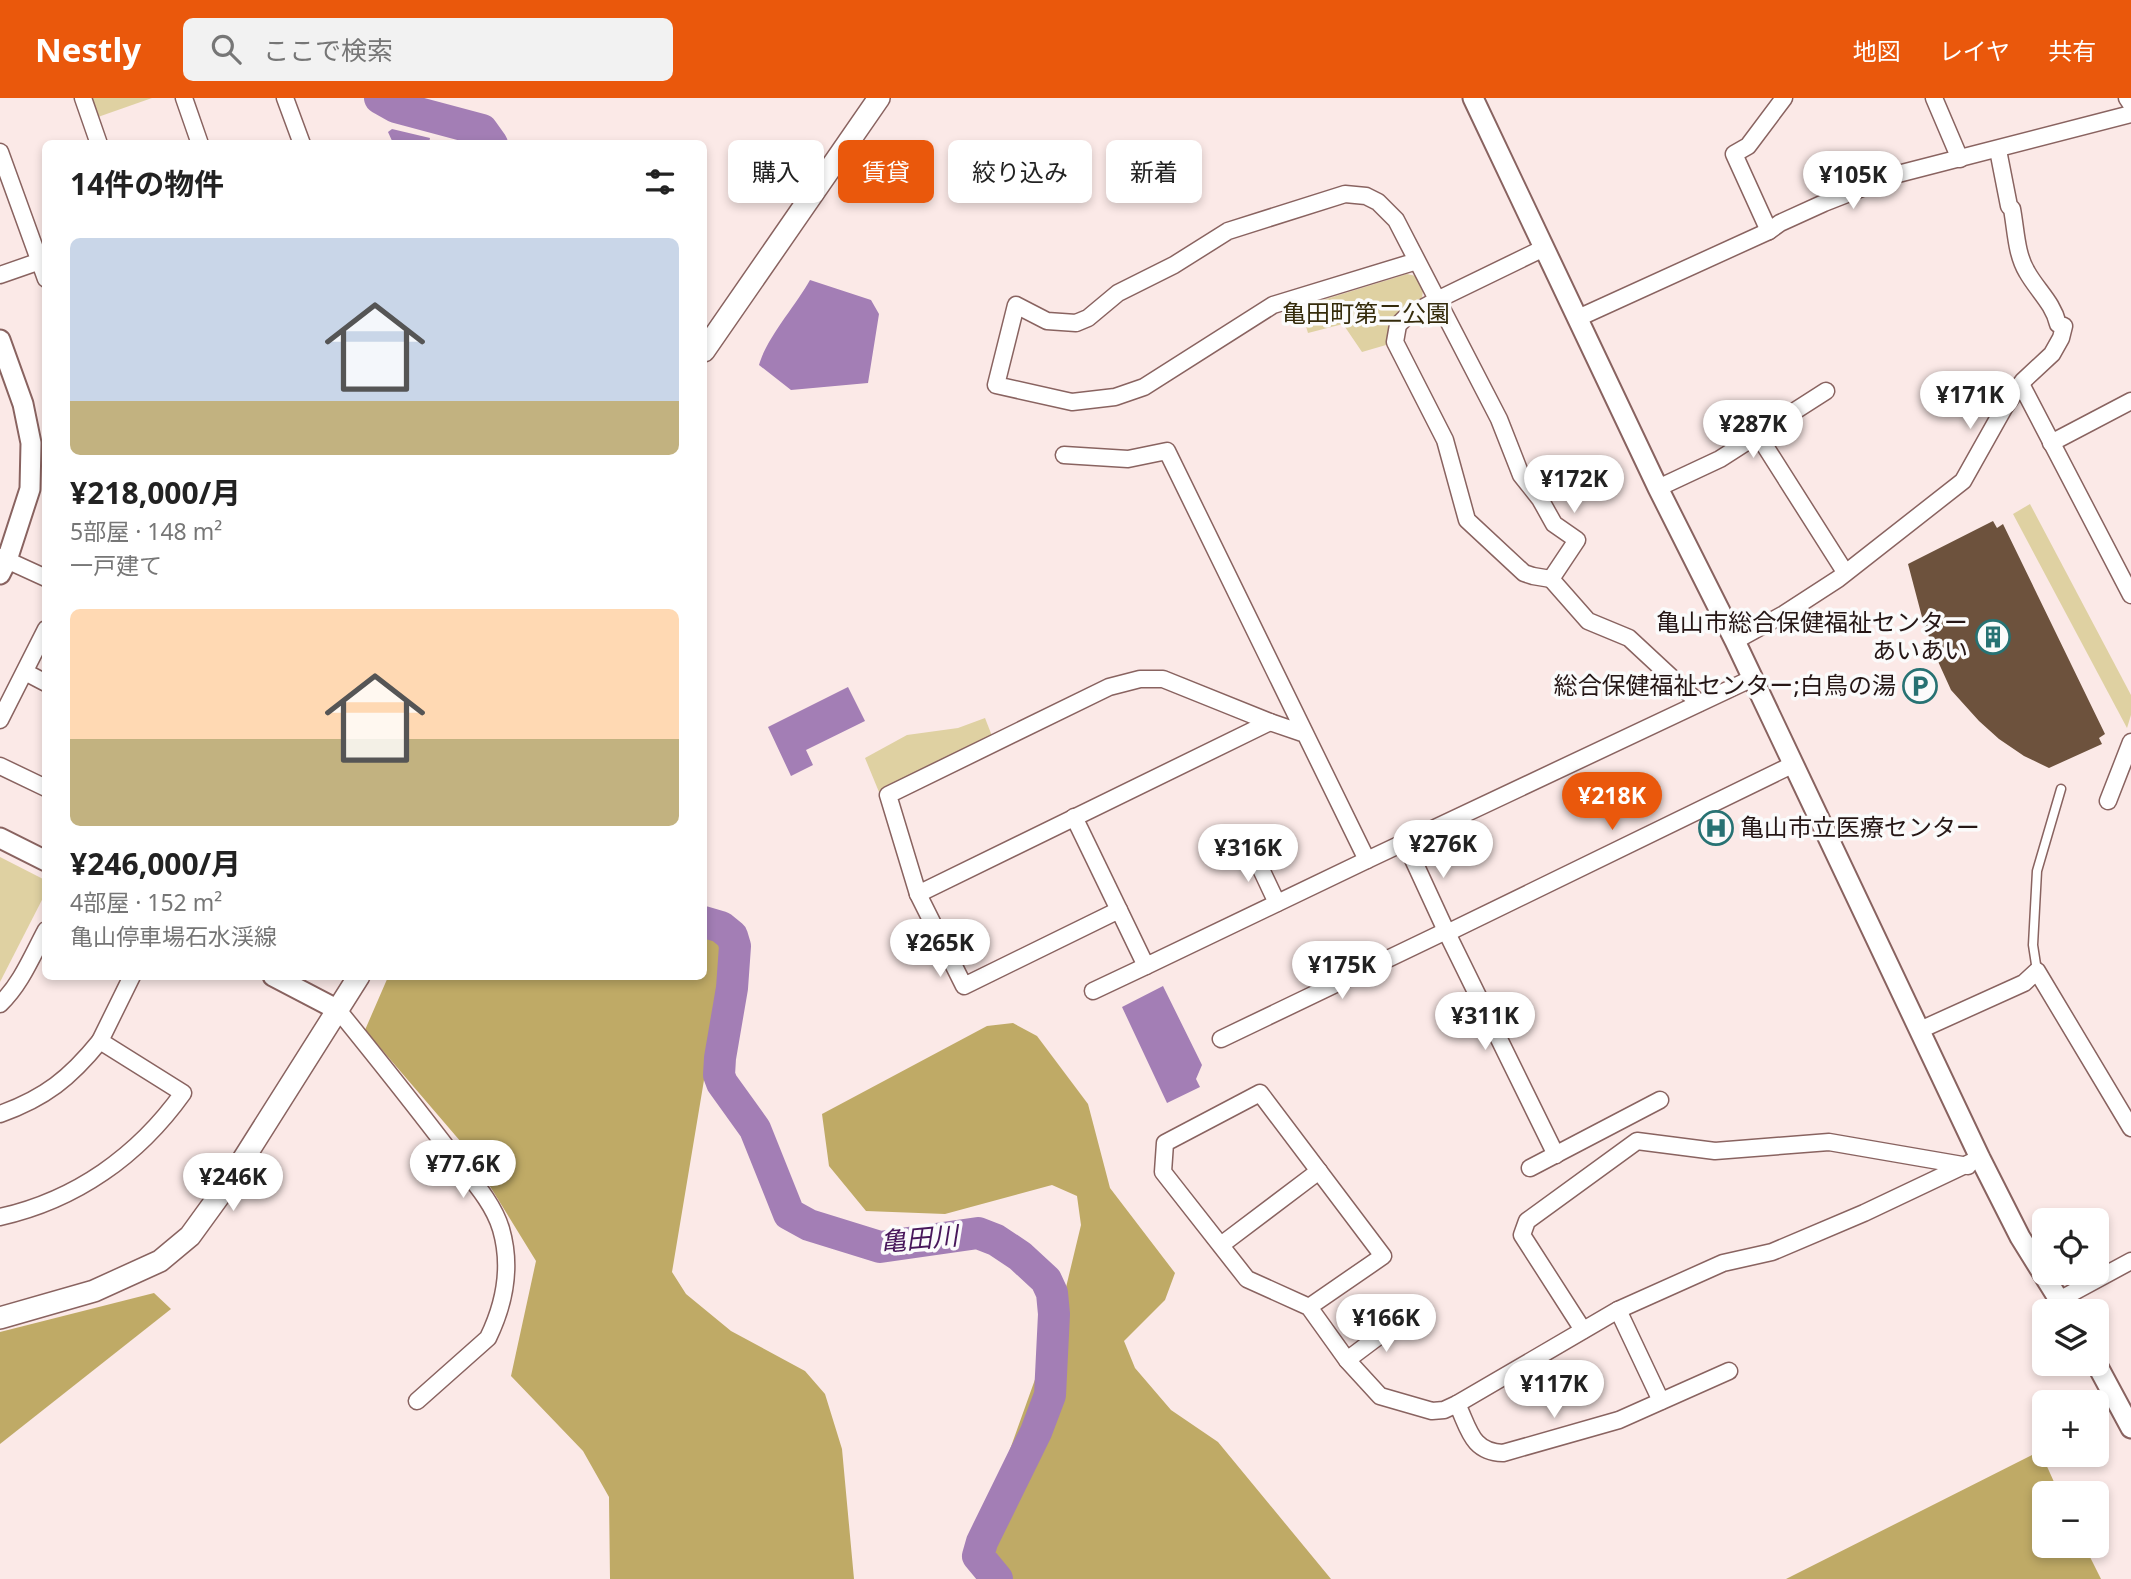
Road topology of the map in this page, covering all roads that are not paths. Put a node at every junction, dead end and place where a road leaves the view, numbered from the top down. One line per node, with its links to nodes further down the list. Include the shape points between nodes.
1 (83, 98): 11 (street)
2 (184, 98): 12 (street)
3 (285, 98): 13 (street)
4 (878, 98): 25 (main road)
5 (1473, 98): 18 (street)
6 (1784, 98): 17 (street, via 1748,146 1734,154)
7 (1934, 98): 16 (street)
8 (2127, 98): 9 (street)
9 (2131, 104)
10 (2131, 114): 14 (street)
11 (98, 140)
12 (199, 140)
13 (301, 140)
14 (1998, 150): 16 (street); 26 (street, via 2020,257 2058,324 2064,326 2052,354)
15 (0, 152): 19 (street)
16 (1960, 159): 17 (street, via 1898,174)
17 (1769, 231): 23 (street)
18 (1544, 248): 22 (street); 23 (street)
19 (42, 260): 21 (street)
20 (1417, 261): 20 (street, via 1387,209 1366,196 1345,194 1228,231 1118,293 1076,323 1047,321 1016,305 996,384 1072,402 1115,397 1144,387 1273,305); 22 (street)
21 (0, 275)
22 (1437, 300): 37 (street, via 1499,419 1521,475 1554,524 1577,540); 37 (street, via 1406,317 1398,326 1395,342 1446,440 1467,520 1524,573)
23 (1578, 318): 32 (street)
24 (0, 340): 33 (street, via 23,404 31,443 30,489)
25 (707, 347)
26 (2021, 384): 30 (street); 34 (street, via 1963,481)
27 (1826, 391): 29 (street)
28 (2131, 401): 30 (street)
29 (1758, 435): 32 (street); 34 (street)
30 (2051, 443): 35 (street)
31 (1064, 455): 47 (street, via 1128,459 1167,451)
32 (1658, 488): 40 (street)
33 (2, 564): 36 (street)
34 (1845, 572): 40 (street)
35 (2126, 573): 38 (street)
36 (42, 577)
37 (1551, 579): 44 (street, via 1588,621 1629,638)
38 (2131, 595)
39 (42, 637): 41 (street)
40 (1735, 641): 42 (street)
41 (24, 672): 43 (street); 45 (street)
42 (1753, 678): 44 (street); 49 (street)
43 (42, 681)
44 (1699, 703): 56 (street)
45 (0, 720)
46 (1270, 722): 47 (street); 54 (street); 60 (street, via 1163,680 1140,679 1109,687 888,795)
47 (1305, 734): 59 (street)
48 (2131, 742): 53 (street)
49 (1794, 764): 63 (street); 73 (street)
50 (0, 766): 51 (street)
51 (42, 786)
52 (2061, 789): 66 (lane, via 2037,871 2033,945)
53 (2108, 801)
54 (1074, 817): 60 (street); 62 (street)
55 (0, 838): 58 (street)
56 (1405, 842): 59 (street); 63 (street)
57 (1252, 850): 61 (street)
58 (42, 859)
59 (1367, 860): 61 (street)
60 (918, 894): 62 (street, via 964,986)
61 (1277, 904): 65 (street)
62 (1119, 910): 65 (street)
63 (1446, 932): 74 (street); 79 (street)
64 (42, 938): 71 (street, via 18,984)
65 (1146, 966): 70 (street)
66 (2037, 971): 73 (street, via 2024,983); 78 (street)
67 (130, 980): 75 (street)
68 (281, 980): 72 (street)
69 (357, 980): 72 (main road)
70 (1093, 991)
71 (0, 1004)
72 (338, 1010): 90 (main road, via 190,1236 160,1261 94,1291); 96 (street, via 483,1195 496,1216 506,1253 506,1287 488,1338)
73 (1920, 1030): 80 (street)
74 (1221, 1039)
75 (100, 1041): 77 (street, via 60,1084); 83 (street, via 183,1093 141,1143 103,1174 74,1192)
76 (1660, 1100): 79 (street)
77 (0, 1114)
78 (2131, 1128)
79 (1556, 1155): 81 (street)
80 (1974, 1162): 86 (street); 89 (street, via 1772,1252 1723,1263); 92 (street, via 1829,1142 1715,1151 1637,1141 1527,1221 1522,1235)
81 (1530, 1168)
82 (1319, 1171): 84 (street); 84 (street, via 1260,1093 1165,1143 1163,1172); 88 (street, via 1382,1256)
83 (0, 1217)
84 (1221, 1245): 88 (street, via 1247,1279)
85 (2131, 1261): 87 (street)
86 (2058, 1299)
87 (2071, 1299)
88 (1309, 1307): 93 (street)
89 (1618, 1310): 92 (street); 97 (street)
90 (0, 1318)
91 (1404, 1318): 93 (street)
92 (1583, 1329): 98 (street)
93 (1347, 1360): 98 (street, via 1380,1395 1432,1411)
94 (1729, 1371): 97 (street)
95 (2103, 1376): 99 (street)
96 (418, 1401)
97 (1661, 1401): 98 (street, via 1619,1420 1503,1453 1487,1451 1475,1442)
98 (1457, 1404)
99 (2131, 1427)

